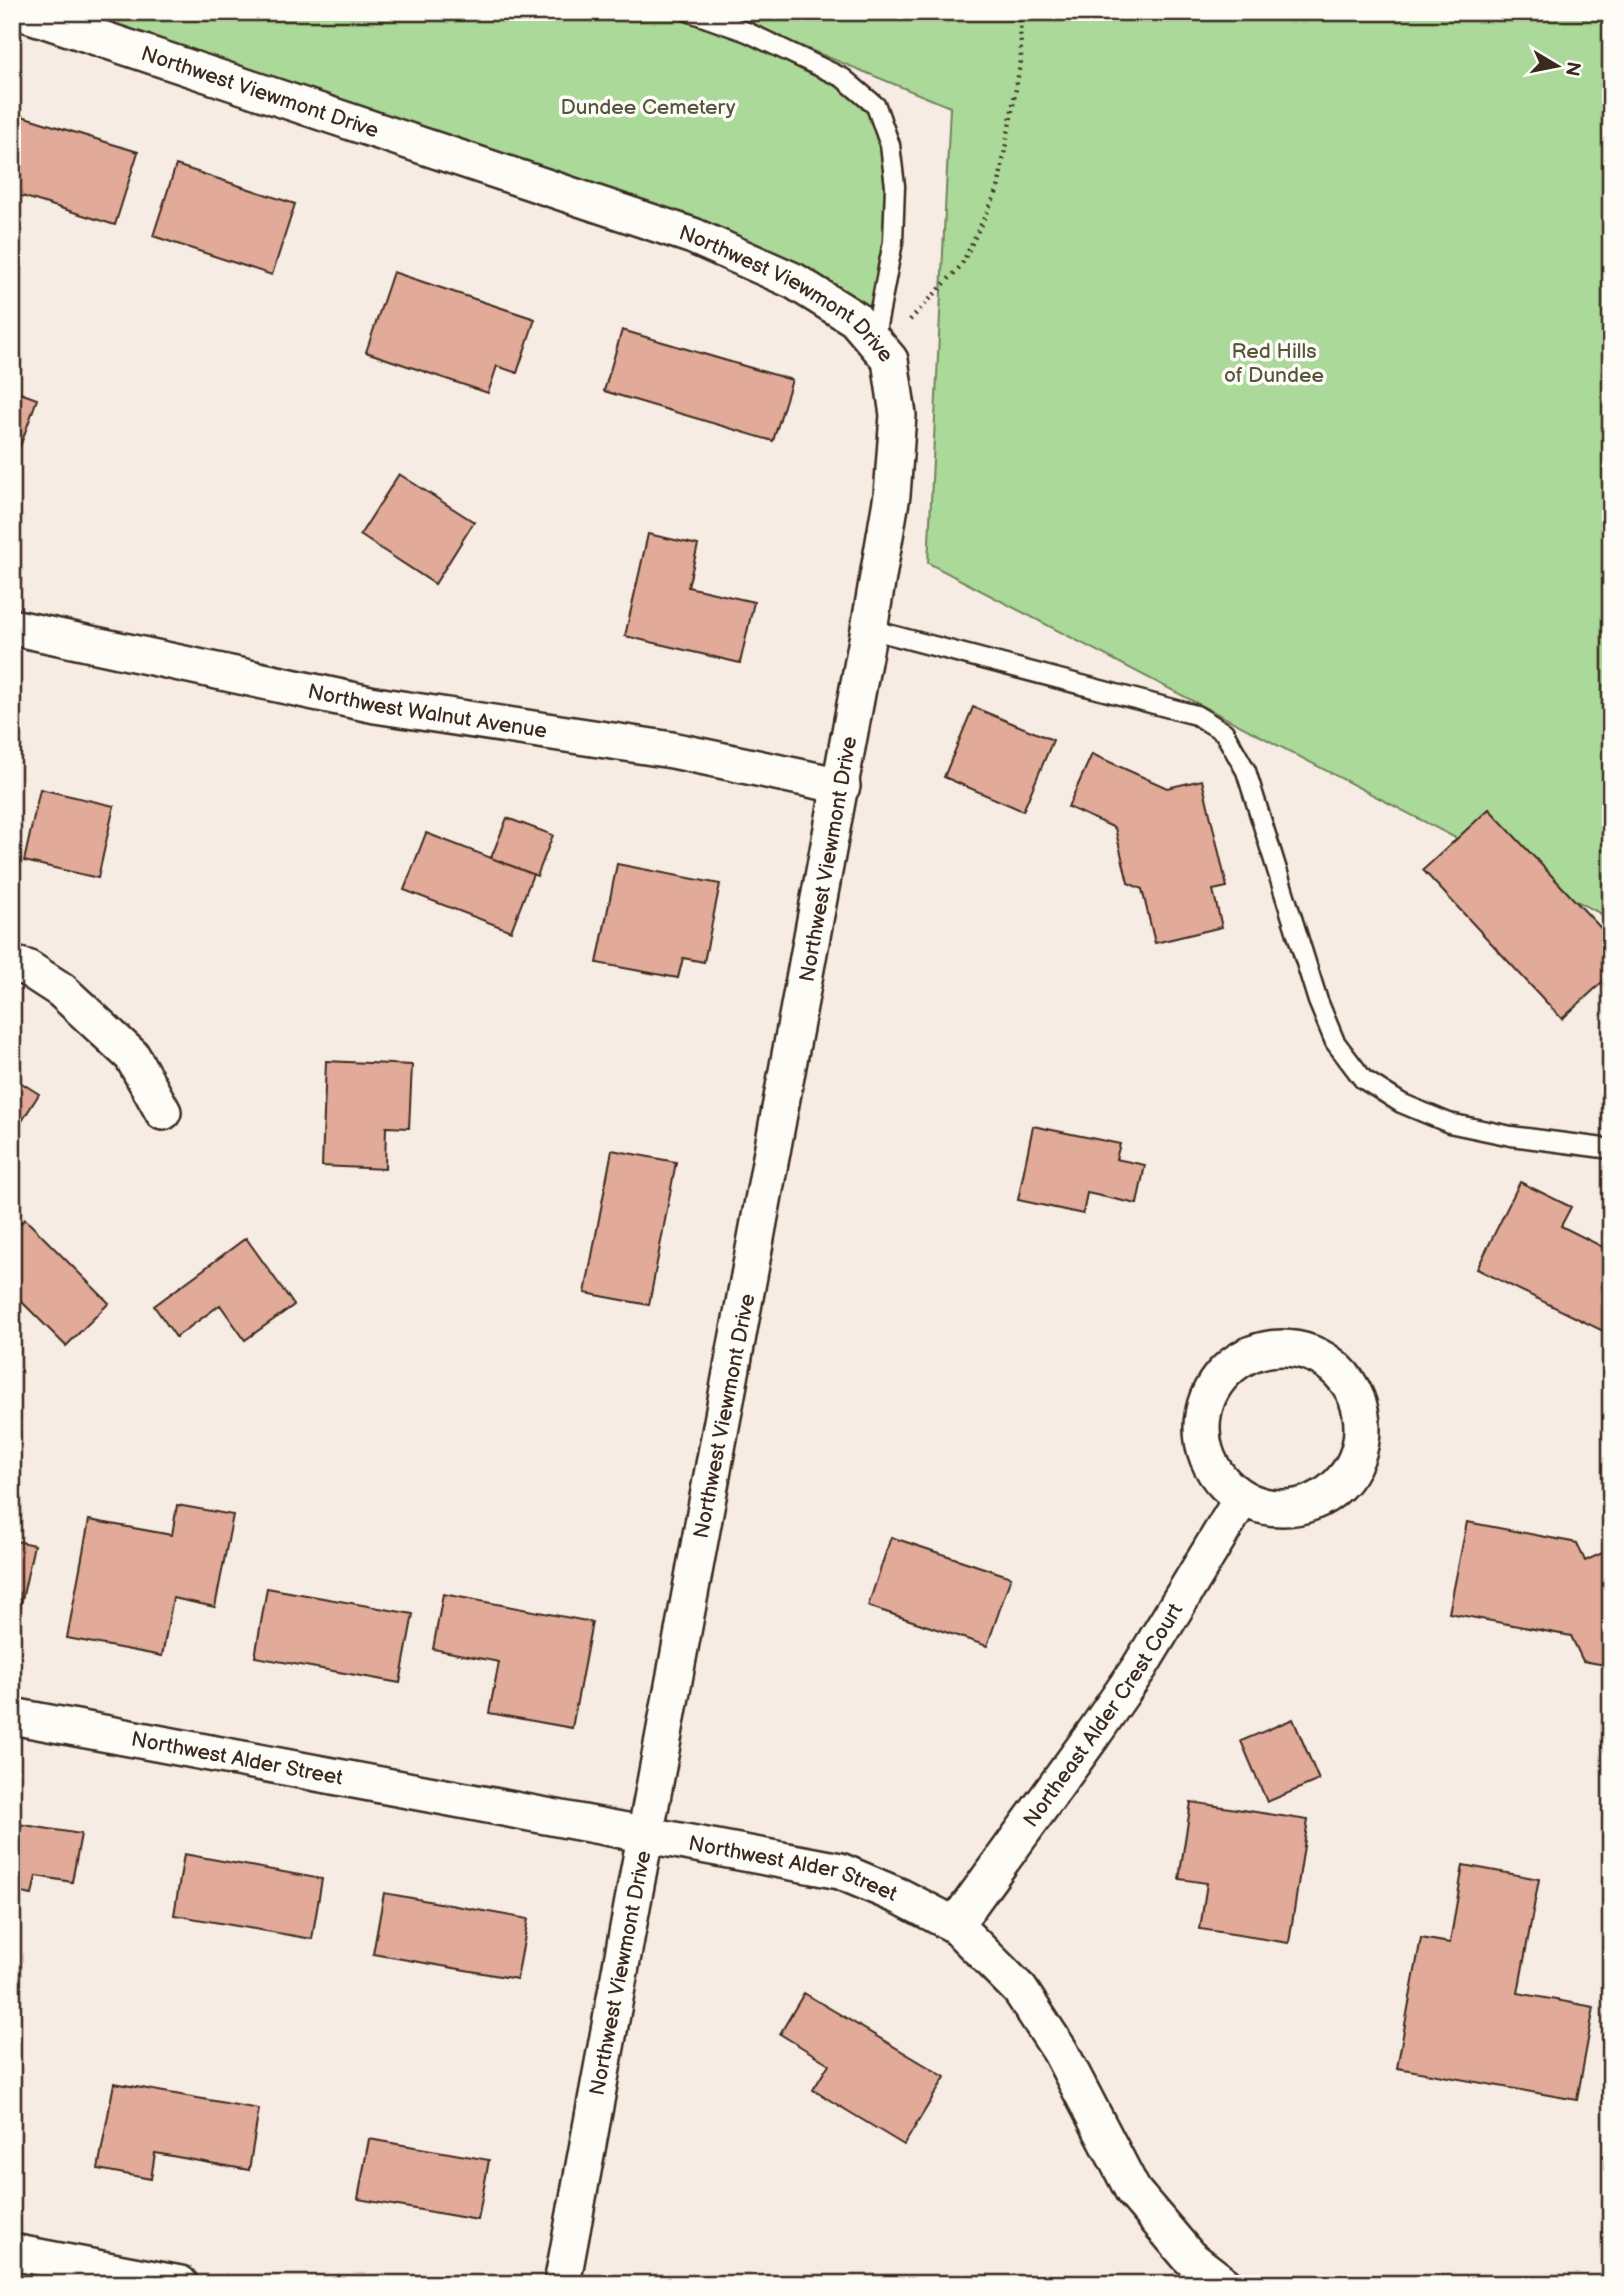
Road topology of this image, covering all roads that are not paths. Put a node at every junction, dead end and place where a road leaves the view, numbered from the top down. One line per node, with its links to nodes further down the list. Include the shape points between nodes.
1 (21, 12): 3 (street, Northwest Viewmont Drive, via 693,236 794,281 855,318)
2 (690, 12): 3 (lane, via 747,32 843,78 876,106 891,145 895,186 893,242)
3 (878, 346): 5 (street, Northwest Viewmont Drive, via 890,360 898,415 892,495)
4 (12, 626): 6 (street, Northwest Walnut Avenue, via 375,705 672,750)
5 (869, 629): 6 (street, Northwest Viewmont Drive); 9 (lane, via 1196,715 1224,732 1246,771 1318,1001 1335,1042 1363,1079 1401,1103 1449,1123)
6 (842, 786): 12 (street, Northwest Viewmont Drive)
7 (12, 964): 8 (street, via 61,990 132,1056)
8 (163, 1112)
9 (1611, 1149)
10 (1242, 1498): 10 (street, via 1272,1509 1300,1507 1328,1494 1350,1470 1362,1430 1357,1400 1331,1364 1294,1349 1262,1350 1231,1366 1216,1383 1204,1409 1202,1439 1213,1469 1225,1486); 13 (street, Northeast Alder Crest Court, via 1139,1668)
11 (12, 1716): 12 (street, Northwest Alder Street)
12 (647, 1833): 13 (street, Northwest Alder Street, via 840,1871); 16 (street, Northwest Viewmont Drive)
13 (955, 1925): 17 (street, Northwest Alder Street, via 1020,1990 1060,2051 1133,2190 1189,2257)
14 (12, 2252): 15 (street)
15 (180, 2284)
16 (562, 2284)
17 (1224, 2284)

